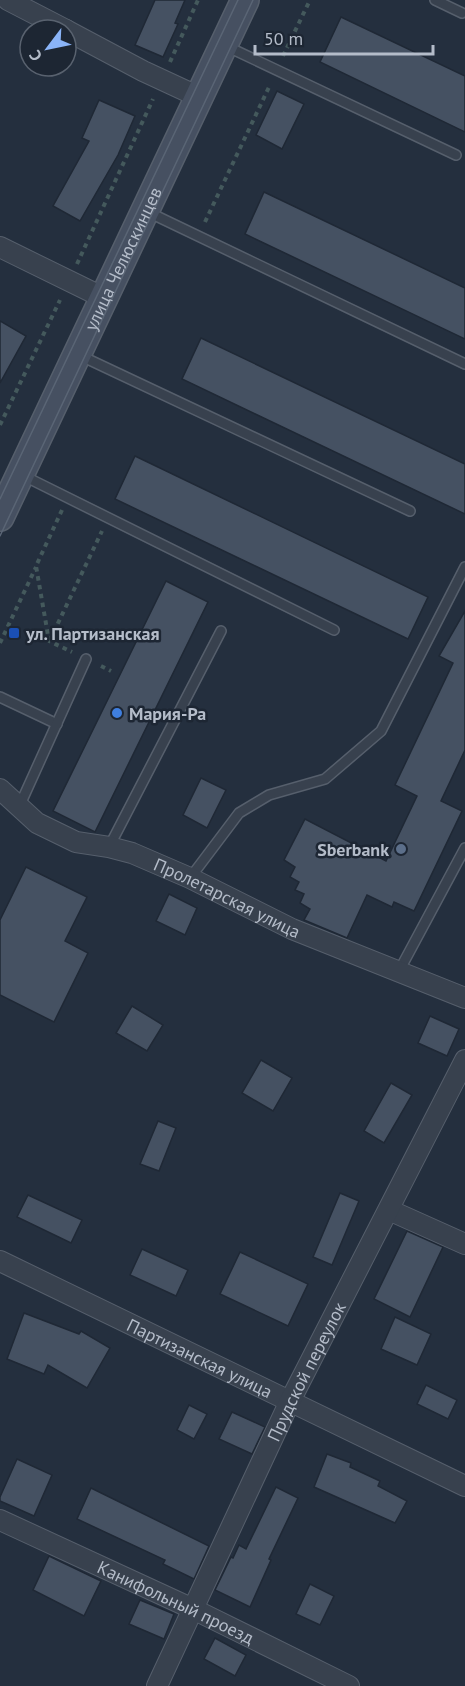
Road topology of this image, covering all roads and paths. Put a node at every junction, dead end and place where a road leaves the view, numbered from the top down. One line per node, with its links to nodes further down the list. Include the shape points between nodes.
1 (8, 0): 7 (street)
2 (198, 0): 11 (path)
3 (246, 0): 9 (main road, улица Челюскинцев)
4 (310, 0): 10 (path)
5 (435, 0): 6 (lane)
6 (462, 13)
7 (43, 18)
8 (78, 36): 11 (street)
9 (224, 45): 10 (lane); 12 (main road, улица Челюскинцев)
10 (277, 70): 13 (lane); 15 (path)
11 (162, 80): 12 (street); 17 (path)
12 (199, 97): 14 (main road, улица Челюскинцев)
13 (456, 155)
14 (146, 210): 15 (lane); 18 (main road, улица Челюскинцев)
15 (199, 236): 20 (lane)
16 (0, 247): 17 (street)
17 (69, 281): 18 (street); 21 (path)
18 (104, 298): 19 (main road, улица Челюскинцев)
19 (78, 354): 22 (main road, улица Челюскинцев); 24 (lane)
20 (465, 364)
21 (0, 425)
22 (21, 474): 23 (lane); 25 (main road, улица Челюскинцев)
23 (68, 498): 26 (lane); 27 (path)
24 (410, 512)
25 (0, 518)
26 (108, 518): 29 (lane); 31 (path)
27 (36, 567): 31 (path); 32 (path)
28 (465, 567): 41 (lane, via 381,732 325,779 269,795 239,813)
29 (334, 630)
30 (221, 631): 39 (lane)
31 (49, 641): 33 (path)
32 (0, 643)
33 (86, 659): 34 (path); 36 (lane)
34 (111, 670)
35 (0, 697): 36 (lane)
36 (57, 724): 38 (lane)
37 (0, 789): 38 (street, Пролетарская улица)
38 (19, 807): 39 (street, Пролетарская улица, via 37,823 76,842)
39 (109, 847): 41 (street, Пролетарская улица, via 132,852)
40 (465, 848): 42 (lane)
41 (190, 878): 42 (street, Пролетарская улица, via 292,929)
42 (399, 971): 43 (street, Пролетарская улица)
43 (465, 998)
44 (465, 1060): 45 (street, Прудской переулок)
45 (388, 1210): 46 (street); 48 (street, Прудской переулок)
46 (465, 1244)
47 (0, 1261): 48 (street, Партизанская улица)
48 (290, 1401): 49 (street, Партизанская улица); 51 (street, Прудской переулок)
49 (465, 1486)
50 (0, 1520): 51 (street, Канифольный проезд)
51 (193, 1609): 52 (street, Прудской переулок); 53 (street, Канифольный проезд)
52 (157, 1686)
53 (349, 1686)

